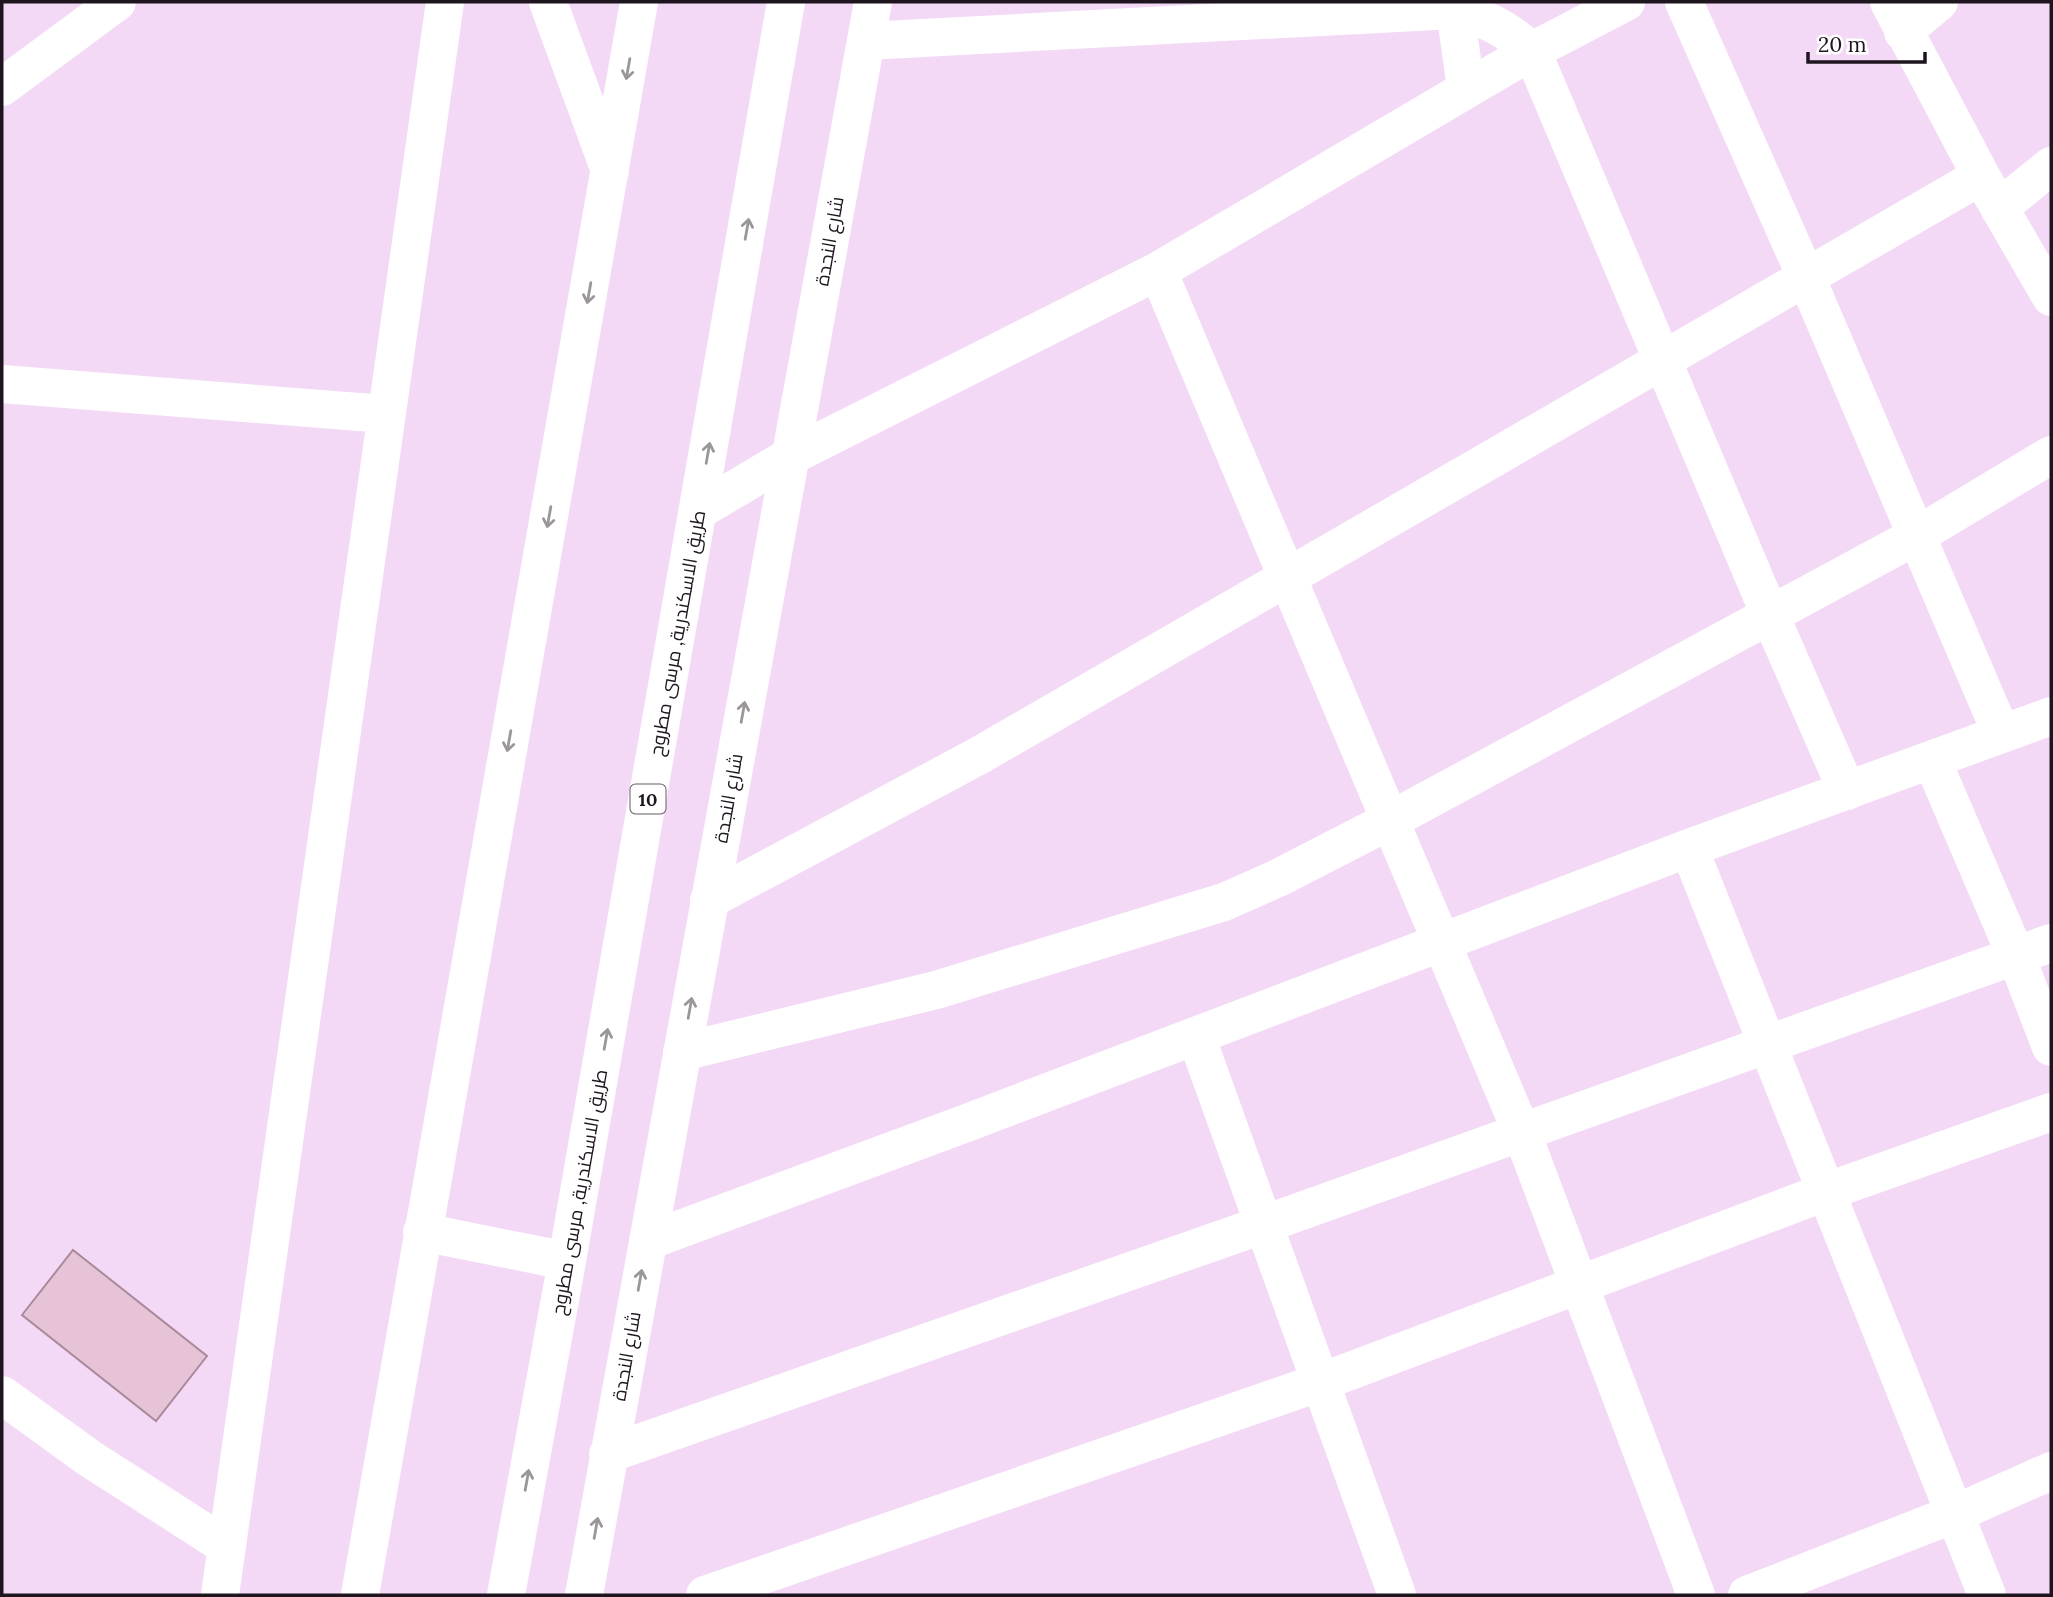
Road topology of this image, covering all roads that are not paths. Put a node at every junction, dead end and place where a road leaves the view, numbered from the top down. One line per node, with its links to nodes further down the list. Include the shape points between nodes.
1 (117, 2): 14 (street)
2 (444, 2): 24 (street)
3 (548, 2): 17 (street)
4 (639, 2): 17 (street, one-way to 17)
5 (786, 2): 27 (street, طريق الاسكندرية, مرسى مطروح / 10, one-way to 5)
6 (873, 2): 12 (street, شارع النجدة)
7 (1684, 2): 20 (street)
8 (1938, 2): 11 (street)
9 (1454, 6): 12 (street); 13 (street, via 1508,31); 15 (street)
10 (1608, 6): 13 (street)
11 (1896, 17): 18 (street)
12 (866, 41): 26 (street, شارع النجدة)
13 (1532, 51): 15 (street); 22 (street)
14 (2, 87)
15 (1466, 89): 19 (street)
16 (2051, 166): 18 (street)
17 (610, 172): 49 (street, one-way to 49)
18 (1990, 192): 20 (street); 21 (street)
19 (1158, 271): 26 (street); 29 (street)
20 (1806, 277): 22 (street); 28 (street)
21 (2051, 297)
22 (1662, 360): 29 (street); 30 (street)
23 (2, 384): 24 (street)
24 (385, 414): 58 (street)
25 (2051, 455): 28 (street)
26 (789, 457): 27 (street); 37 (street, شارع النجدة, one-way to 26)
27 (698, 511): 51 (street, طريق الاسكندرية, مرسى مطروح / 10, one-way to 27)
28 (1916, 536): 30 (street); 32 (street)
29 (1288, 577): 35 (street); 37 (street, via 980,755)
30 (1770, 615): 34 (street); 35 (street)
31 (2051, 716): 32 (street)
32 (2001, 733): 33 (street)
33 (1932, 760): 34 (street); 40 (street)
34 (1847, 791): 36 (street)
35 (1389, 821): 38 (street); 44 (street, via 1224,902 936,990)
36 (1689, 848): 38 (street); 42 (street)
37 (709, 900): 44 (street, شارع النجدة, one-way to 37)
38 (1443, 943): 41 (street); 46 (street)
39 (2051, 943): 40 (street)
40 (2016, 956): 42 (street); 43 (street)
41 (1196, 1036): 48 (street); 50 (street)
42 (1767, 1046): 46 (street); 47 (street)
43 (2051, 1047)
44 (682, 1052): 50 (street, شارع النجدة)
45 (2051, 1112): 47 (street)
46 (1522, 1133): 48 (street); 52 (street)
47 (1828, 1191): 52 (street); 57 (street)
48 (1265, 1224): 53 (street); 55 (street)
49 (422, 1232): 51 (street); 60 (street)
50 (648, 1241): 55 (street, شارع النجدة, one-way to 50)
51 (567, 1261): 61 (street, طريق الاسكندرية, مرسى مطروح / 10, one-way to 51)
52 (1578, 1285): 53 (street); 65 (street)
53 (1321, 1382): 63 (street); 64 (street)
54 (2, 1395): 58 (street, via 89,1458)
55 (608, 1454): 62 (street, شارع النجدة, one-way to 55)
56 (2051, 1471): 57 (street)
57 (1954, 1514): 66 (street); 67 (street)
58 (226, 1546): 59 (street)
59 (220, 1595)
60 (360, 1595)
61 (506, 1595)
62 (584, 1595)
63 (705, 1595)
64 (1397, 1595)
65 (1696, 1595)
66 (1747, 1595)
67 (1987, 1595)

